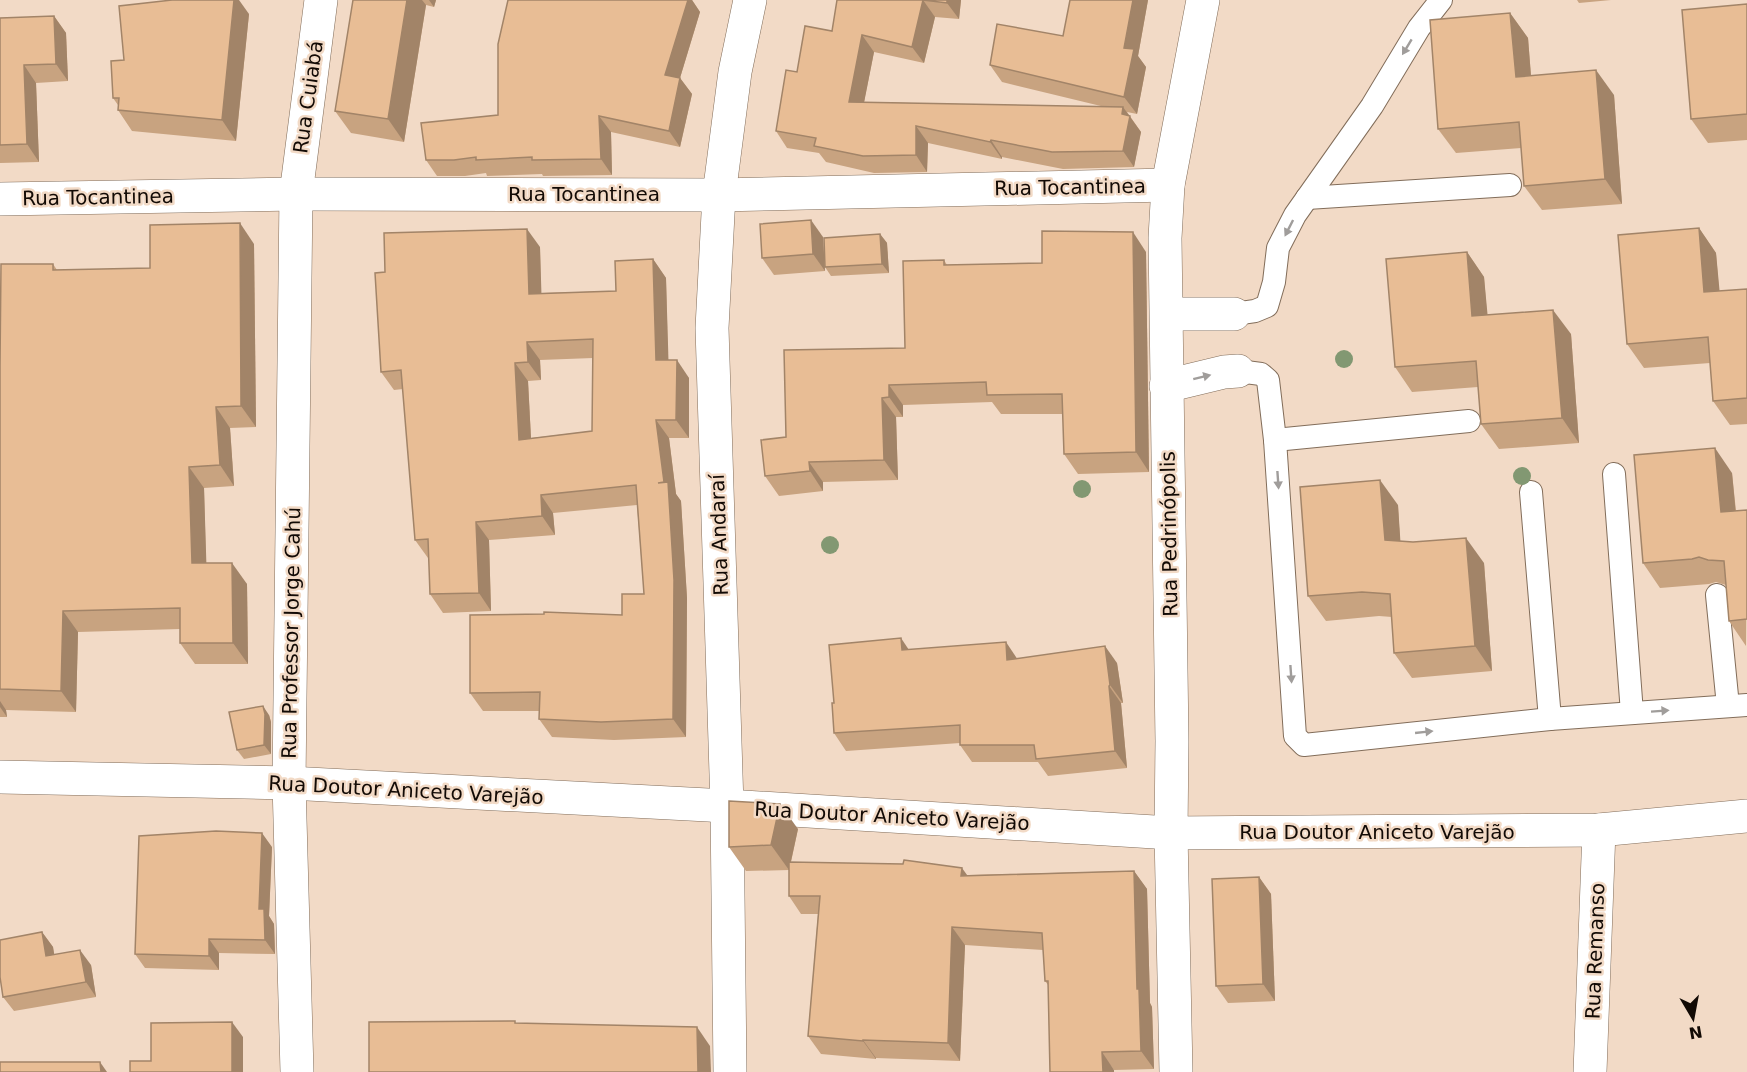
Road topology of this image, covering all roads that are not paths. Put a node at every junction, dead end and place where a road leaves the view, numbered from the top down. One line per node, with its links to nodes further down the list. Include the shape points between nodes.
1 (321, 0): 7 (street, Rua Cuiabá)
2 (750, 0): 8 (street, Rua Andaraí, via 735,72)
3 (1203, 0): 5 (street, Rua Pedrinópolis)
4 (1441, 0): 9 (lane, one-way to 9)
5 (1168, 185): 8 (street, Rua Tocantinea); 11 (street, Rua Pedrinópolis)
6 (1510, 185): 9 (lane)
7 (296, 194): 8 (street, Rua Tocantinea); 10 (street, Rua Tocantinea); 24 (street, Rua Professor Jorge Cahú)
8 (719, 195): 25 (street, Rua Andaraí, via 712,328)
9 (1307, 198): 12 (lane, one-way to 12, via 1278,248 1267,306)
10 (0, 199)
11 (1167, 314): 12 (street); 14 (street, Rua Pedrinópolis)
12 (1234, 314)
13 (1238, 371): 14 (street, one-way to 13); 16 (lane, via 1260,374 1268,380)
14 (1166, 386): 28 (street, Rua Pedrinópolis)
15 (1469, 421): 16 (lane)
16 (1275, 440): 22 (lane, one-way to 22, via 1295,736 1304,746)
17 (1614, 474): 21 (lane)
18 (1531, 492): 22 (lane)
19 (1717, 595): 20 (lane)
20 (1738, 706): 21 (lane, one-way to 20)
21 (1632, 713): 22 (lane)
22 (1550, 719)
23 (0, 777): 24 (street, Rua Doutor Aniceto Varejão)
24 (290, 783): 25 (street, Rua Doutor Aniceto Varejão); 29 (street, Rua Professor Jorge Cahú)
25 (727, 806): 28 (street, Rua Doutor Aniceto Varejão); 30 (street, Rua Andaraí)
26 (1747, 816): 27 (street, Rua Doutor Aniceto Varejão)
27 (1599, 830): 28 (street, Rua Doutor Aniceto Varejão); 32 (street, Rua Remanso)
28 (1171, 833): 31 (street, Rua Pedrinópolis)
29 (297, 1072)
30 (730, 1072)
31 (1176, 1072)
32 (1590, 1072)

